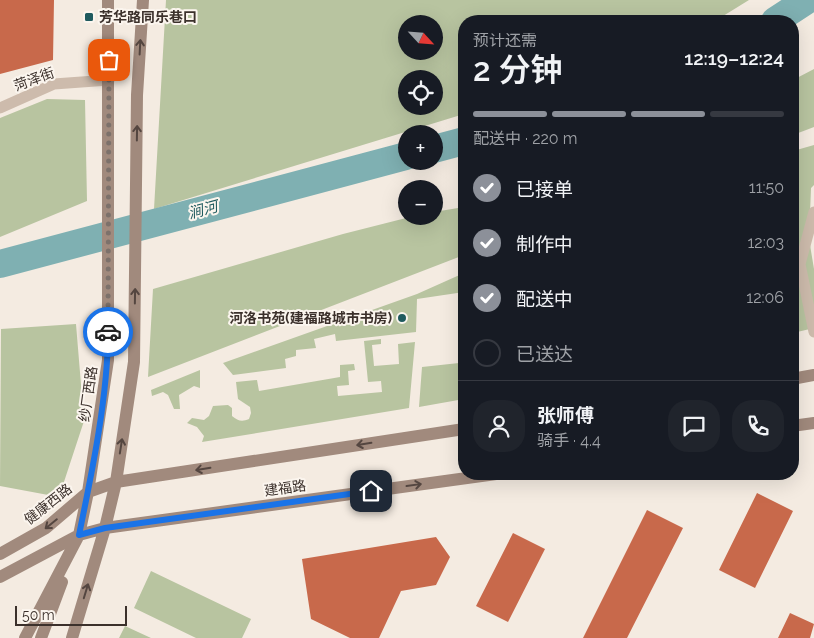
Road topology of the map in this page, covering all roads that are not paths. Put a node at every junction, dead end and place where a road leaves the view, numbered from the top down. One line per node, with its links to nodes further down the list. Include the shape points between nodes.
1 (108, 0): 3 (main road, 纱厂西路)
2 (142, 0): 13 (main road, one-way to 2, via 134,362 137,95)
3 (109, 80): 4 (street, 菏泽街, via 54,84); 14 (main road, 纱厂西路, via 108,360)
4 (0, 108)
5 (814, 212): 6 (street, via 800,264)
6 (814, 332)
7 (814, 376): 8 (main road)
8 (799, 378)
9 (814, 423): 10 (main road)
10 (799, 425)
11 (458, 430): 13 (main road, one-way to 13)
12 (458, 479): 15 (main road, 建福路, one-way to 12)
13 (116, 482): 14 (main road); 15 (main road)
14 (88, 492): 16 (main road, 纱厂西路); 17 (main road, 健康西路, one-way to 17, via 46,528)
15 (105, 528): 16 (main road, 建福路); 21 (main road, one-way to 15)
16 (79, 535): 18 (main road); 19 (main road, 纱厂西路); 20 (main road)
17 (0, 554)
18 (0, 576)
19 (25, 638)
20 (41, 638)
21 (72, 638)

